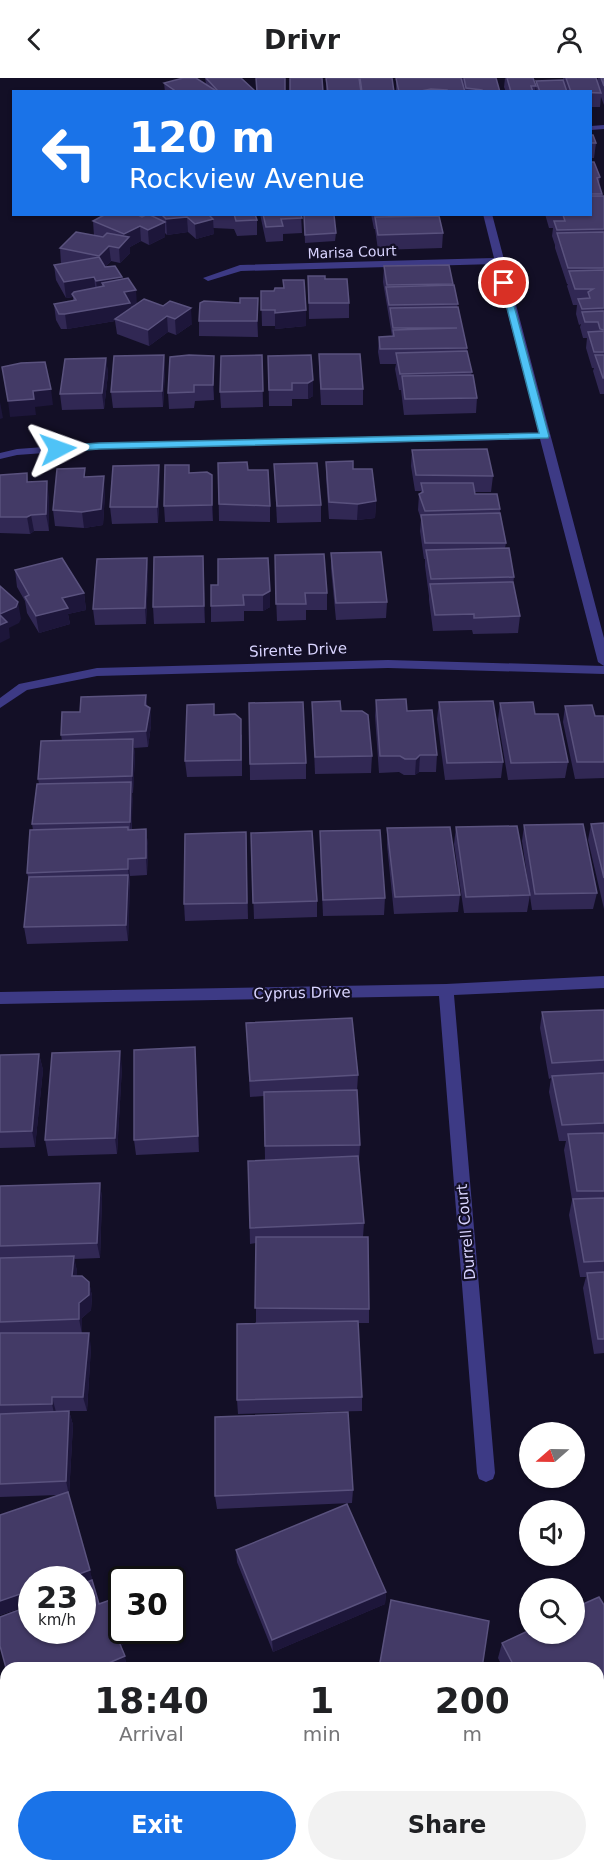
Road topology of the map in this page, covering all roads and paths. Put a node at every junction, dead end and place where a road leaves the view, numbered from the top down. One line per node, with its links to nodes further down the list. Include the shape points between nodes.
1 (487, 216): 2 (street)
2 (498, 261): 3 (street, Marisa Court, via 240,268); 4 (street)
3 (208, 278)
4 (544, 436): 5 (street, via 99,446); 6 (street)
5 (0, 456)
6 (604, 662)
7 (604, 670): 8 (street, Sirente Drive, via 388,664 97,672 23,687)
8 (0, 704)
9 (604, 982): 10 (street, Cyprus Drive)
10 (446, 990): 11 (street, Cyprus Drive); 12 (street, Durrell Court)
11 (0, 998)
12 (486, 1473)

